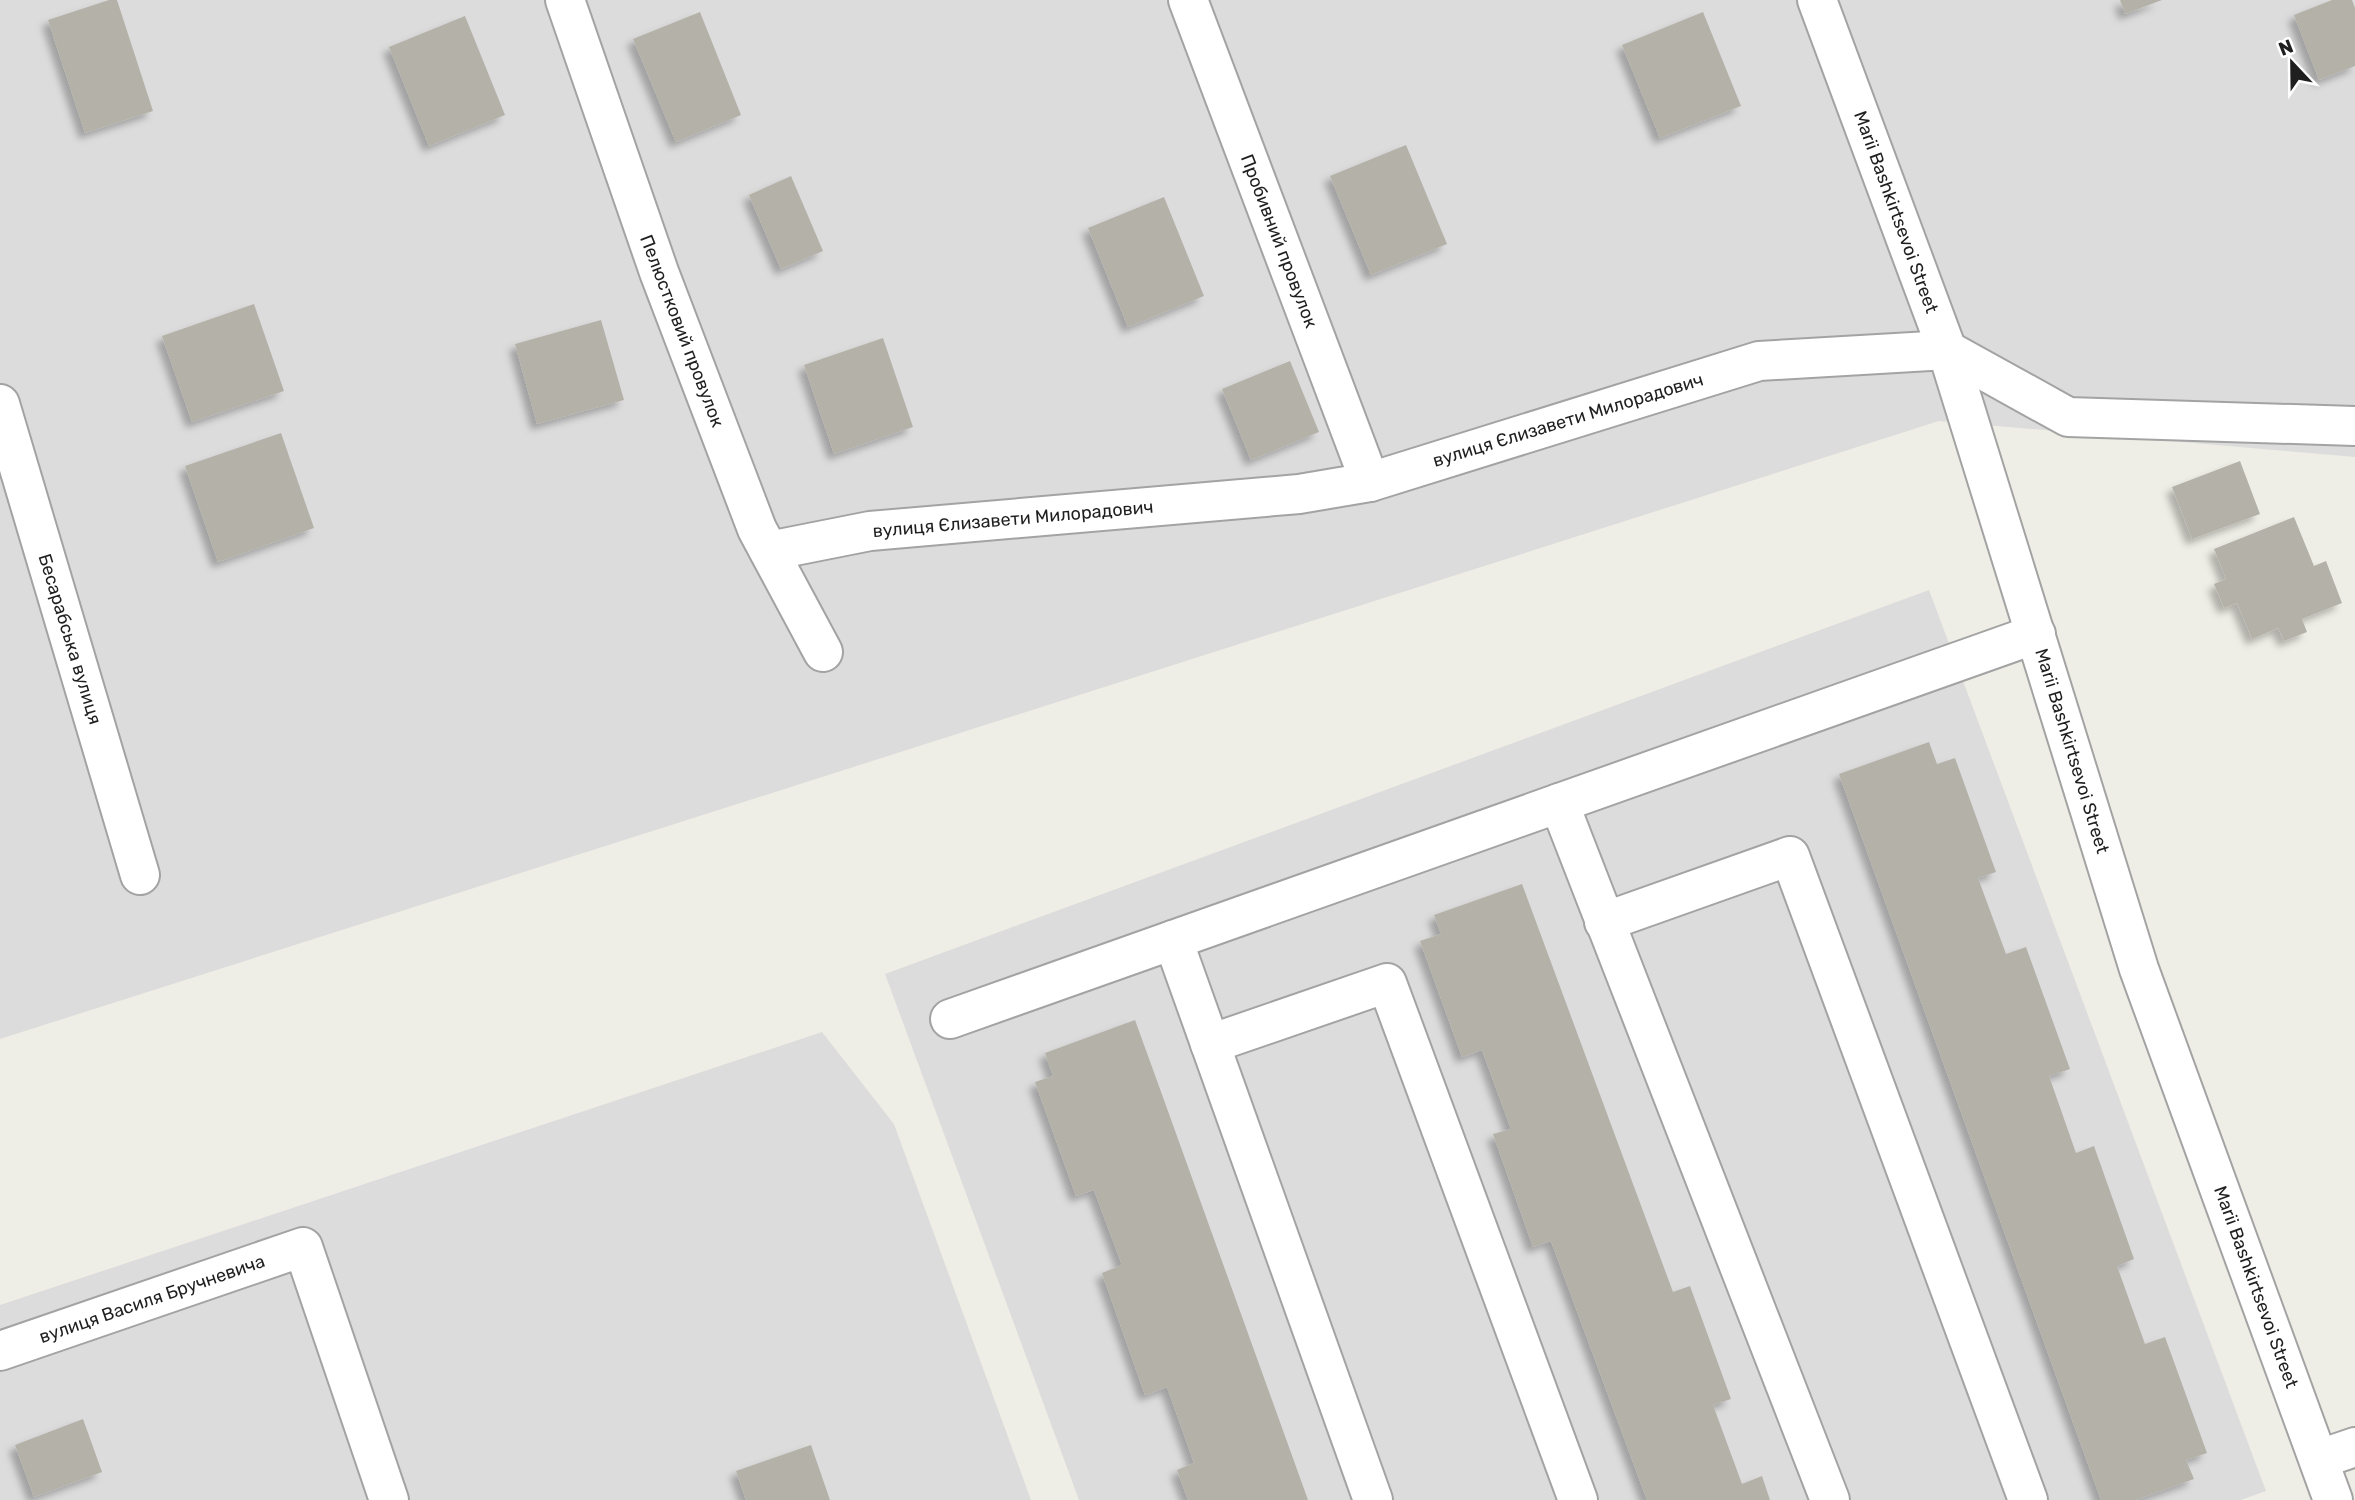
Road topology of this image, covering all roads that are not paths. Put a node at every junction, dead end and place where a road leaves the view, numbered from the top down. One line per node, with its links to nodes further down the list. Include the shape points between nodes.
1 (565, 0): 8 (street, Пелюстковий провулок, via 659,272)
2 (1188, 0): 7 (street, Пробивний провулок)
3 (1817, 0): 4 (street, Marii Bashkirtsevoi Street)
4 (1947, 350): 6 (street, via 2068,417); 7 (street, вулиця Єлизавети Милорадович, via 1759,361); 9 (street, Marii Bashkirtsevoi Street)
5 (0, 404): 12 (street, Бесарабська вулиця)
6 (2355, 426)
7 (1370, 482): 8 (street, вулиця Єлизавети Милорадович, via 1299,494 870,531)
8 (769, 551): 10 (street, Пелюстковий провулок)
9 (2036, 634): 11 (street); 19 (street, Marii Bashkirtsevoi Street, via 2139,970)
10 (823, 652)
11 (1559, 803): 13 (street); 14 (street)
12 (140, 875)
13 (1604, 922): 23 (street); 24 (street, via 1790,856)
14 (1173, 940): 15 (street); 16 (street)
15 (950, 1019)
16 (1210, 1044): 21 (street); 22 (street, via 1387,983)
17 (0, 1351): 20 (street, вулиця Василя Бручневича, via 303,1248)
18 (2355, 1447): 19 (street)
19 (2320, 1459): 25 (street, Marii Bashkirtsevoi Street)
20 (389, 1500)
21 (1373, 1500)
22 (1578, 1500)
23 (1830, 1500)
24 (2028, 1500)
25 (2333, 1500)

